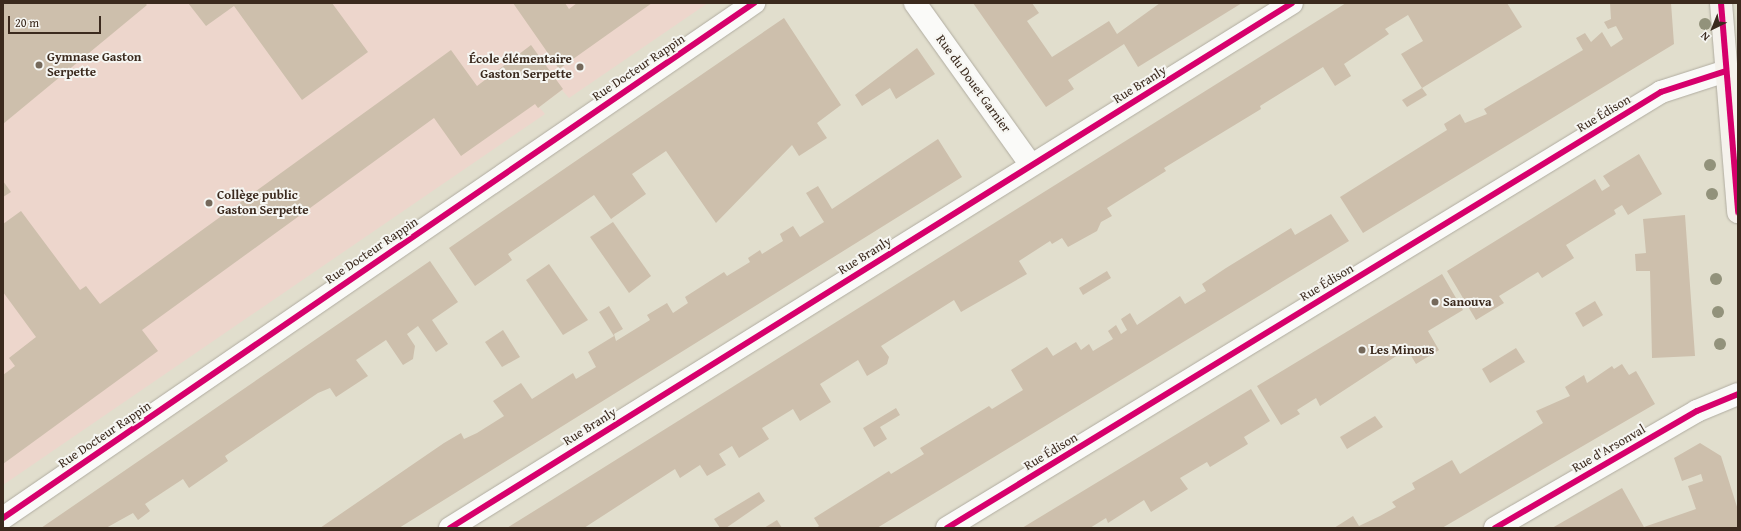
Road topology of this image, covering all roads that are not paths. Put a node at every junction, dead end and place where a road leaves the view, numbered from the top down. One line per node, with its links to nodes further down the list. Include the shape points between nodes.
1 (754, 3): 9 (street, Rue Docteur Rappin)
2 (915, 3): 6 (street, Rue du Douet Garnier)
3 (1292, 3): 6 (street, Rue Branly)
4 (1721, 3): 5 (street)
5 (1726, 71): 7 (street); 11 (street, Rue Édison, via 1661,92)
6 (1031, 165): 10 (street, Rue Branly)
7 (1738, 212)
8 (1738, 394): 12 (street, Rue d'Arsonval, via 1697,410)
9 (3, 518)
10 (450, 528)
11 (946, 528)
12 (1494, 528)

